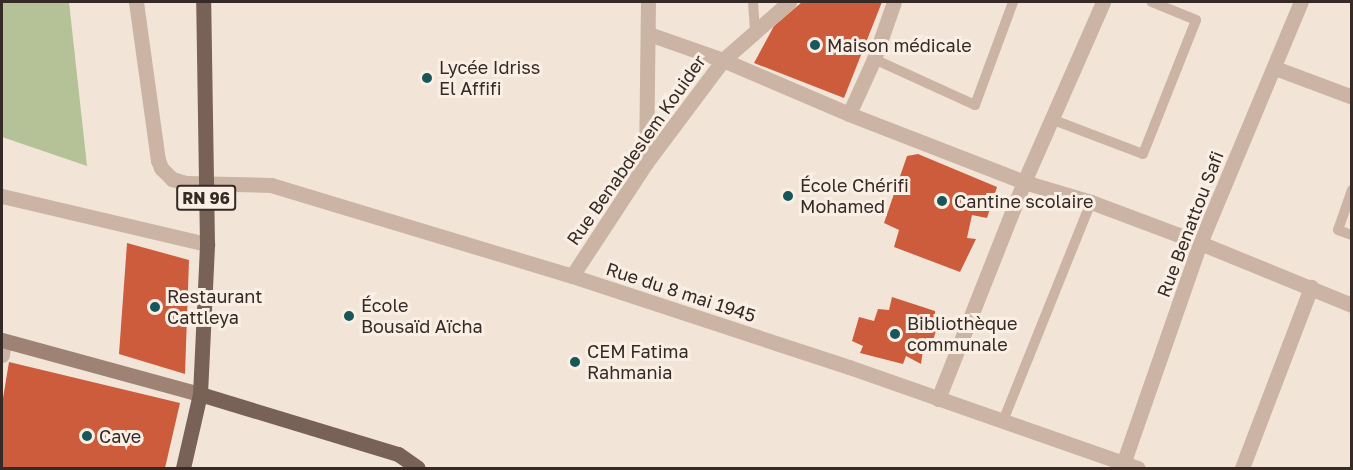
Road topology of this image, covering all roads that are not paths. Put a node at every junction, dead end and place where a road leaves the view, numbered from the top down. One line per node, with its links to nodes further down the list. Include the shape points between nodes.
1 (136, 2): 21 (street, Rue du 8 mai 1945, via 161,168 179,182)
2 (203, 2): 21 (main road, RN 96)
3 (648, 2): 12 (street)
4 (753, 2): 11 (lane)
5 (789, 2): 11 (street, Rue Benabdeslem Kouider)
6 (894, 2): 13 (street)
7 (1013, 2): 13 (lane, via 975,105)
8 (1103, 2): 18 (street)
9 (1152, 2): 18 (lane, via 1196,20 1143,154)
10 (1301, 2): 15 (street, Rue Benattou Safi)
11 (754, 32): 14 (street, Rue Benabdeslem Kouider)
12 (648, 34): 14 (street); 19 (street)
13 (874, 59): 17 (street)
14 (723, 60): 17 (street); 19 (street, Rue Benabdeslem Kouider)
15 (1275, 68): 16 (street); 26 (street, Rue Benattou Safi)
16 (1352, 97)
17 (849, 114): 20 (street)
18 (1051, 119): 20 (street)
19 (646, 164): 28 (street, Rue Benabdeslem Kouider)
20 (1024, 182): 24 (street); 33 (street)
21 (206, 183): 27 (main road, RN 96); 28 (street, Rue du 8 mai 1945, via 271,185)
22 (1352, 190): 25 (lane, via 1338,230)
23 (2, 196): 27 (street)
24 (1091, 202): 26 (street); 34 (lane)
25 (1352, 235)
26 (1200, 243): 29 (street); 35 (street, Rue Benattou Safi)
27 (207, 244): 32 (main road, RN 96)
28 (572, 276): 33 (street, Rue du 8 mai 1945)
29 (1311, 287): 30 (street); 38 (street)
30 (1352, 305)
31 (2, 346): 32 (main road)
32 (200, 394): 36 (main road, RN 96); 37 (main road, via 398,454)
33 (938, 399): 34 (street, Rue du 8 mai 1945)
34 (1003, 422): 35 (street, Rue du 8 mai 1945)
35 (1130, 466)
36 (183, 468)
37 (418, 468)
38 (1242, 468)

